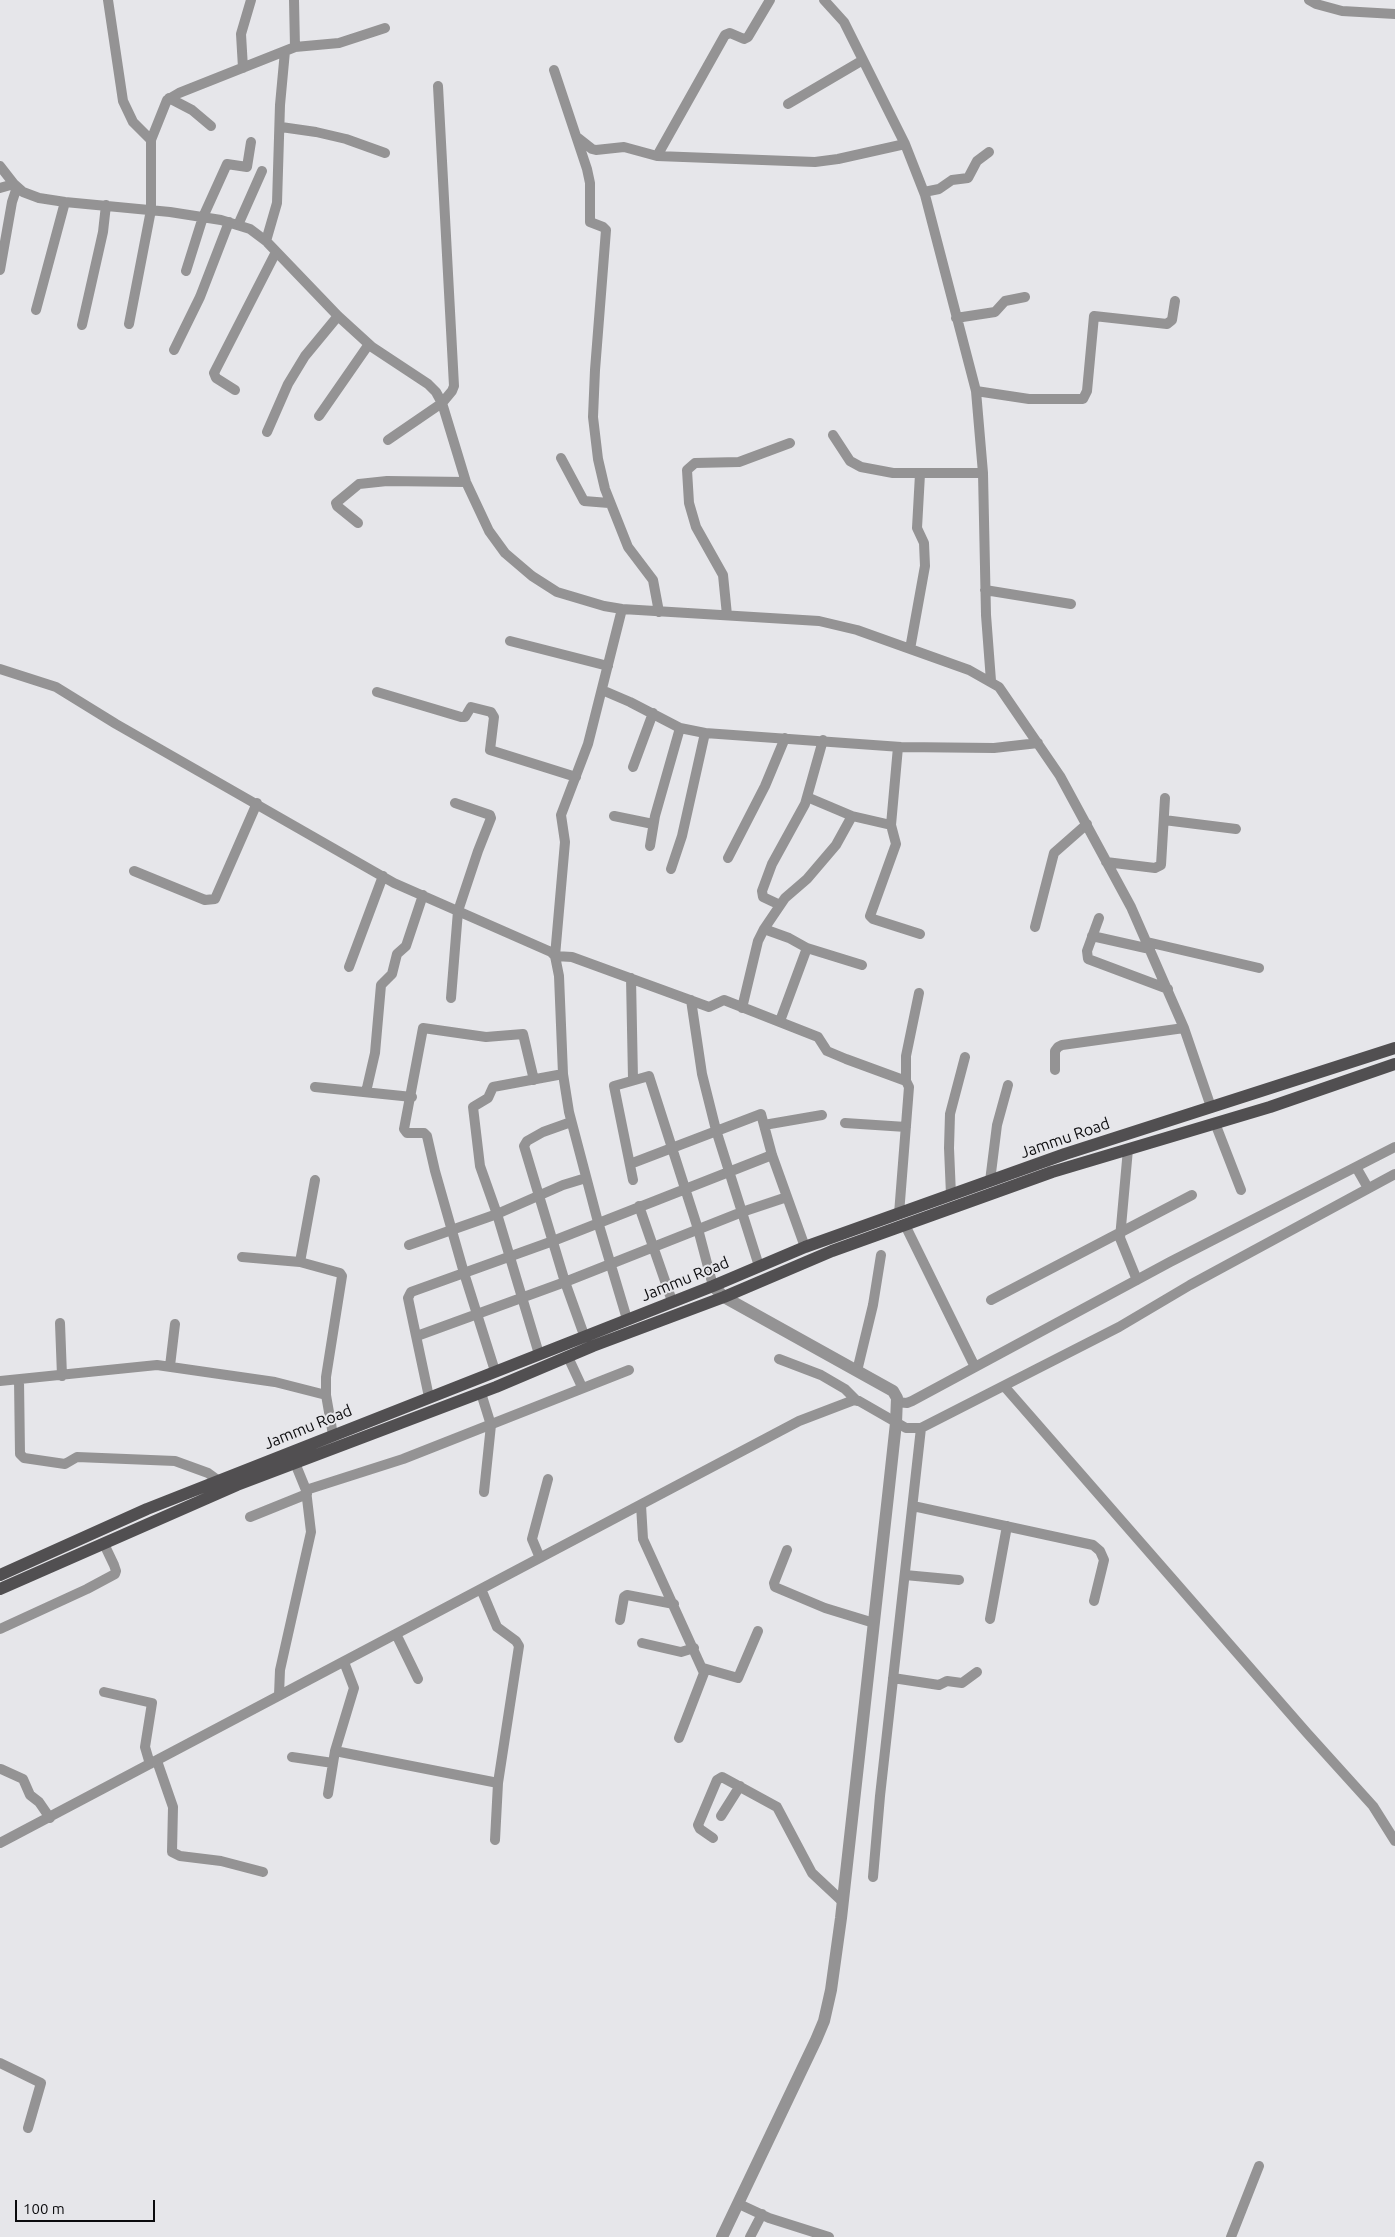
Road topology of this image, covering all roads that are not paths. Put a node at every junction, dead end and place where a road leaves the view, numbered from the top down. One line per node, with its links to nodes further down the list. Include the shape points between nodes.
1 (108, 0): 19 (street, via 123,101 133,122)
2 (251, 0): 11 (street, via 241,34)
3 (294, 0): 9 (street)
4 (770, 0): 24 (street, via 748,37 725,35)
5 (825, 0): 10 (street, via 844,22)
6 (1309, 0): 7 (street, via 1342,11)
7 (1395, 14)
8 (385, 28): 9 (street, via 339,43)
9 (290, 49): 11 (street); 17 (street, via 280,105)
10 (863, 60): 15 (street); 21 (street)
11 (243, 68): 14 (street)
12 (554, 70): 18 (street)
13 (438, 86): 50 (street, via 454,382 452,391)
14 (169, 98): 16 (street, via 192,110); 19 (street)
15 (788, 104)
16 (211, 126)
17 (280, 127): 23 (street, via 339,137); 35 (street, via 277,203)
18 (578, 138): 24 (street, via 596,150 624,147); 60 (street, via 590,183 590,222 605,228 607,238 593,417 598,459)
19 (151, 140): 32 (street)
20 (251, 142): 33 (street, via 247,167 227,163)
21 (906, 144): 24 (street, via 838,160 815,162); 29 (street)
22 (989, 152): 29 (street, via 977,162 968,178 952,180 939,189)
23 (385, 153)
24 (657, 156)
25 (0, 166): 27 (street)
26 (262, 171): 34 (street)
27 (15, 186): 28 (street); 30 (street, via 31,196); 37 (street)
28 (0, 188)
29 (924, 192): 43 (street)
30 (65, 202): 31 (street); 41 (street)
31 (106, 205): 32 (street); 45 (street)
32 (151, 210): 33 (street); 44 (street)
33 (203, 217): 34 (street); 38 (street)
34 (233, 224): 35 (street, via 250,229); 47 (street)
35 (266, 242): 36 (street)
36 (276, 252): 42 (street); 48 (street, via 214,373 216,378)
37 (0, 270)
38 (186, 271)
39 (1025, 297): 43 (street, via 1005,300 995,312)
40 (1175, 301): 49 (street, via 1170,323 1094,316 1087,391 1082,399 1029,399)
41 (36, 310)
42 (338, 316): 46 (street); 52 (street, via 305,356 288,384)
43 (956, 318): 49 (street)
44 (129, 324)
45 (82, 325)
46 (369, 344): 50 (street, via 428,384); 51 (street)
47 (174, 350)
48 (235, 390)
49 (976, 391): 57 (street)
50 (442, 402): 54 (street); 59 (street)
51 (320, 416)
52 (267, 432)
53 (833, 435): 58 (street, via 852,464 874,470)
54 (388, 440)
55 (790, 443): 66 (street, via 739,462 695,463 688,470 689,502 696,526 724,579)
56 (562, 458): 60 (street, via 584,501)
57 (983, 473): 58 (street); 62 (street)
58 (920, 474): 68 (street, via 917,528 924,543 925,566)
59 (466, 482): 61 (street, via 359,484 336,503); 64 (street, via 489,531 505,553 532,576 557,592)
60 (609, 502): 65 (street, via 628,547 653,580)
61 (358, 523)
62 (985, 590): 63 (street); 71 (street)
63 (1071, 604)
64 (622, 609): 65 (street); 69 (street)
65 (659, 612): 66 (street)
66 (728, 615): 68 (street, via 819,621 857,630)
67 (510, 641): 69 (street)
68 (910, 649): 71 (street)
69 (608, 666): 72 (street)
70 (0, 669): 85 (street, via 56,687)
71 (991, 681): 79 (street, via 999,687)
72 (602, 690): 74 (street); 82 (street)
73 (377, 692): 82 (street, via 461,718 470,707 491,712 494,716 490,750)
74 (653, 714): 75 (street); 81 (street)
75 (680, 728): 76 (street); 90 (street)
76 (705, 733): 77 (street); 97 (street, via 682,836)
77 (785, 738): 78 (street); 95 (street, via 765,786)
78 (823, 740): 80 (street); 83 (street)
79 (1038, 743): 80 (street, via 994,748); 91 (street)
80 (898, 747): 92 (street)
81 (633, 767)
82 (576, 776): 110 (street, via 561,815 565,842)
83 (807, 797): 88 (street); 101 (street, via 772,864 762,891 763,898)
84 (1165, 798): 89 (street)
85 (257, 803): 98 (street, via 215,899 205,900); 99 (street)
86 (455, 803): 102 (street, via 491,818)
87 (614, 816): 90 (street)
88 (852, 816): 92 (street); 101 (street, via 836,845 807,880)
89 (1164, 820): 93 (street); 96 (street, via 1162,862 1158,867)
90 (653, 824): 94 (street)
91 (1087, 824): 96 (street); 104 (street, via 1054,853)
92 (891, 825): 106 (street, via 896,844 870,916)
93 (1236, 829)
94 (650, 846)
95 (728, 858)
96 (1106, 862): 108 (street)
97 (671, 869)
98 (134, 871)
99 (383, 876): 100 (street); 112 (street)
100 (423, 896): 102 (street); 132 (street, via 406,946 397,954 392,974 382,986 375,1053)
101 (780, 905): 105 (street)
102 (458, 911): 110 (street); 117 (street)
103 (1099, 918): 107 (street)
104 (1035, 927)
105 (764, 929): 109 (street); 119 (street, via 758,941)
106 (920, 934)
107 (1092, 936): 108 (street); 115 (street, via 1088,958)
108 (1148, 945): 113 (street); 115 (street)
109 (807, 948): 111 (street); 120 (street)
110 (555, 956): 114 (street, via 572,957); 126 (street)
111 (862, 965)
112 (349, 967)
113 (1259, 968)
114 (631, 978): 118 (street); 127 (street)
115 (1168, 989): 121 (street)
116 (919, 993): 129 (street, via 906,1056)
117 (451, 998)
118 (691, 1000): 119 (street, via 711,1008 724,1000); 141 (street, via 702,1074)
119 (742, 1008): 120 (street)
120 (780, 1022): 129 (street, via 818,1037 827,1051)
121 (1184, 1028): 125 (street, via 1062,1045 1055,1051); 134 (street)
122 (1395, 1048): 134 (main road, Jammu Road)
123 (965, 1057): 157 (street, via 950,1114)
124 (1395, 1064): 138 (main road)
125 (1055, 1070)
126 (563, 1074): 128 (street); 136 (street)
127 (633, 1079): 142 (street, via 651,1078); 146 (street, via 614,1087)
128 (534, 1080): 133 (street, via 523,1034 486,1037 424,1028); 163 (street, via 492,1088 488,1098 473,1107 480,1166)
129 (906, 1080): 140 (street, via 909,1086)
130 (1008, 1085): 153 (street, via 997,1125)
131 (315, 1086): 132 (street)
132 (366, 1092): 133 (street)
133 (412, 1097): 168 (street, via 404,1130 427,1136)
134 (1211, 1107): 153 (main road, Jammu Road)
135 (822, 1115): 139 (street)
136 (571, 1122): 150 (street); 159 (street, via 544,1132 524,1145)
137 (845, 1123): 140 (street)
138 (1215, 1123): 144 (main road); 156 (street)
139 (764, 1125): 141 (street, via 759,1114); 145 (street)
140 (906, 1126): 164 (street)
141 (716, 1130): 142 (street); 148 (street)
142 (672, 1146): 146 (street); 155 (street)
143 (1395, 1147): 147 (street)
144 (1128, 1149): 166 (main road, via 1052,1172); 169 (street)
145 (772, 1155): 148 (street); 160 (street)
146 (630, 1164): 152 (street)
147 (1357, 1169): 154 (street); 181 (street)
148 (730, 1171): 155 (street); 162 (street)
149 (1395, 1174): 154 (street)
150 (586, 1178): 159 (street); 165 (street)
151 (315, 1180): 177 (street)
152 (633, 1180)
153 (990, 1181): 157 (main road, Jammu Road)
154 (1366, 1185): 206 (street, via 1119,1327)
155 (685, 1188): 161 (street); 167 (street)
156 (1241, 1190)
157 (951, 1195): 164 (main road, Jammu Road)
158 (1192, 1195): 169 (street)
159 (539, 1196): 163 (street); 170 (street)
160 (787, 1197): 162 (street); 173 (street)
161 (639, 1206): 165 (street); 172 (street)
162 (742, 1212): 167 (street); 179 (street)
163 (497, 1214): 168 (street); 176 (street)
164 (899, 1214): 173 (main road, Jammu Road)
165 (598, 1222): 170 (street); 178 (street)
166 (906, 1226): 185 (main road, via 832,1251); 198 (street)
167 (698, 1229): 172 (street); 183 (street)
168 (452, 1231): 171 (street); 180 (street)
169 (1121, 1232): 181 (street, via 1122,1245); 186 (street)
170 (553, 1241): 176 (street); 182 (street)
171 (409, 1245)
172 (655, 1247): 178 (street); 187 (street)
173 (805, 1247): 179 (main road, Jammu Road)
174 (881, 1255): 201 (street)
175 (242, 1257): 177 (street)
176 (509, 1257): 180 (street); 184 (street)
177 (300, 1262): 208 (street, via 342,1276)
178 (611, 1264): 182 (street); 189 (street)
179 (759, 1266): 183 (main road, Jammu Road)
180 (464, 1273): 188 (street); 193 (street, via 409,1293)
181 (1137, 1280): 198 (street)
182 (565, 1282): 184 (street); 192 (street)
183 (713, 1286): 185 (street); 187 (main road, Jammu Road)
184 (521, 1297): 188 (street); 194 (street)
185 (724, 1297): 195 (main road); 201 (street)
186 (991, 1300)
187 (672, 1301): 189 (main road, Jammu Road)
188 (477, 1315): 193 (street); 200 (street)
189 (627, 1319): 192 (main road, Jammu Road)
190 (60, 1323): 202 (street)
191 (174, 1324): 197 (street)
192 (584, 1335): 194 (main road, Jammu Road)
193 (417, 1336): 209 (street)
194 (539, 1354): 200 (main road, Jammu Road)
195 (568, 1357): 205 (street); 207 (main road)
196 (779, 1359): 210 (street, via 821,1375 845,1389)
197 (170, 1366): 202 (street); 208 (street, via 284,1384)
198 (975, 1367): 212 (street, via 912,1401)
199 (629, 1370): 205 (street)
200 (495, 1371): 209 (main road, Jammu Road)
201 (857, 1372): 212 (street, via 893,1392)
202 (62, 1376): 203 (street)
203 (19, 1380): 204 (street); 216 (street, via 20,1454 24,1458 65,1464 77,1457 175,1461 208,1473)
204 (0, 1381)
205 (581, 1385): 211 (street)
206 (1004, 1386): 212 (street); 261 (street, via 1373,1806)
207 (481, 1392): 211 (street); 214 (main road)
208 (326, 1395): 213 (street)
209 (429, 1397): 213 (main road, Jammu Road)
210 (857, 1401): 212 (street); 219 (street, via 849,1401 799,1421)
211 (489, 1417): 217 (street, via 403,1459); 218 (street)
212 (904, 1418): 220 (street); 235 (street)
213 (334, 1435): 216 (main road, Jammu Road)
214 (296, 1463): 217 (street); 223 (main road, via 237,1485)
215 (548, 1479): 225 (street, via 532,1539)
216 (219, 1481): 226 (main road, Jammu Road, via 138,1513)
217 (305, 1488): 221 (street); 247 (street, via 310,1532 280,1670)
218 (484, 1492)
219 (640, 1505): 225 (street); 232 (street, via 643,1539)
220 (912, 1506): 222 (street); 227 (street)
221 (250, 1517)
222 (1007, 1526): 231 (street, via 1093,1545 1100,1551 1104,1560); 233 (street)
223 (104, 1544): 229 (main road); 236 (street, via 116,1573)
224 (787, 1550): 235 (street, via 775,1587 825,1608)
225 (540, 1558): 230 (street)
226 (0, 1575)
227 (905, 1575): 228 (street); 244 (street)
228 (959, 1580)
229 (0, 1589)
230 (481, 1589): 238 (street); 254 (street, via 496,1627 518,1646)
231 (1094, 1601)
232 (674, 1604): 234 (street, via 627,1595); 240 (street)
233 (990, 1619)
234 (620, 1620)
235 (874, 1623): 265 (street)
236 (0, 1629)
237 (758, 1631): 242 (street, via 738,1678)
238 (396, 1634): 241 (street); 245 (street)
239 (642, 1644): 240 (street, via 682,1652)
240 (694, 1648): 242 (street)
241 (344, 1662): 247 (street); 249 (street, via 354,1688)
242 (703, 1668): 248 (street, via 704,1676)
243 (977, 1672): 244 (street, via 962,1684 946,1681 939,1685)
244 (893, 1678): 264 (street)
245 (418, 1679)
246 (104, 1692): 251 (street, via 152,1704 145,1747)
247 (279, 1695): 251 (street)
248 (679, 1738)
249 (335, 1751): 252 (street); 254 (street)
250 (292, 1757): 252 (street)
251 (154, 1763): 258 (street); 263 (street, via 174,1807 172,1852)
252 (333, 1764): 256 (street)
253 (1, 1769): 258 (street, via 21,1777 30,1795)
254 (498, 1782): 260 (street)
255 (740, 1786): 257 (street); 259 (street, via 724,1777 717,1780 698,1826); 265 (street, via 777,1807 812,1873)
256 (328, 1794)
257 (721, 1816)
258 (50, 1818): 262 (street)
259 (713, 1838)
260 (495, 1840)
261 (1395, 1841)
262 (0, 1843)
263 (263, 1872)
264 (874, 1877)
265 (843, 1902): 269 (street, via 835,1968 824,2021)
266 (0, 2063): 267 (street, via 41,2083)
267 (28, 2128)
268 (1259, 2166): 274 (street)
269 (742, 2205): 270 (street); 271 (street)
270 (759, 2213): 272 (street); 273 (street)
271 (722, 2237)
272 (750, 2237)
273 (829, 2237)
274 (1231, 2237)

